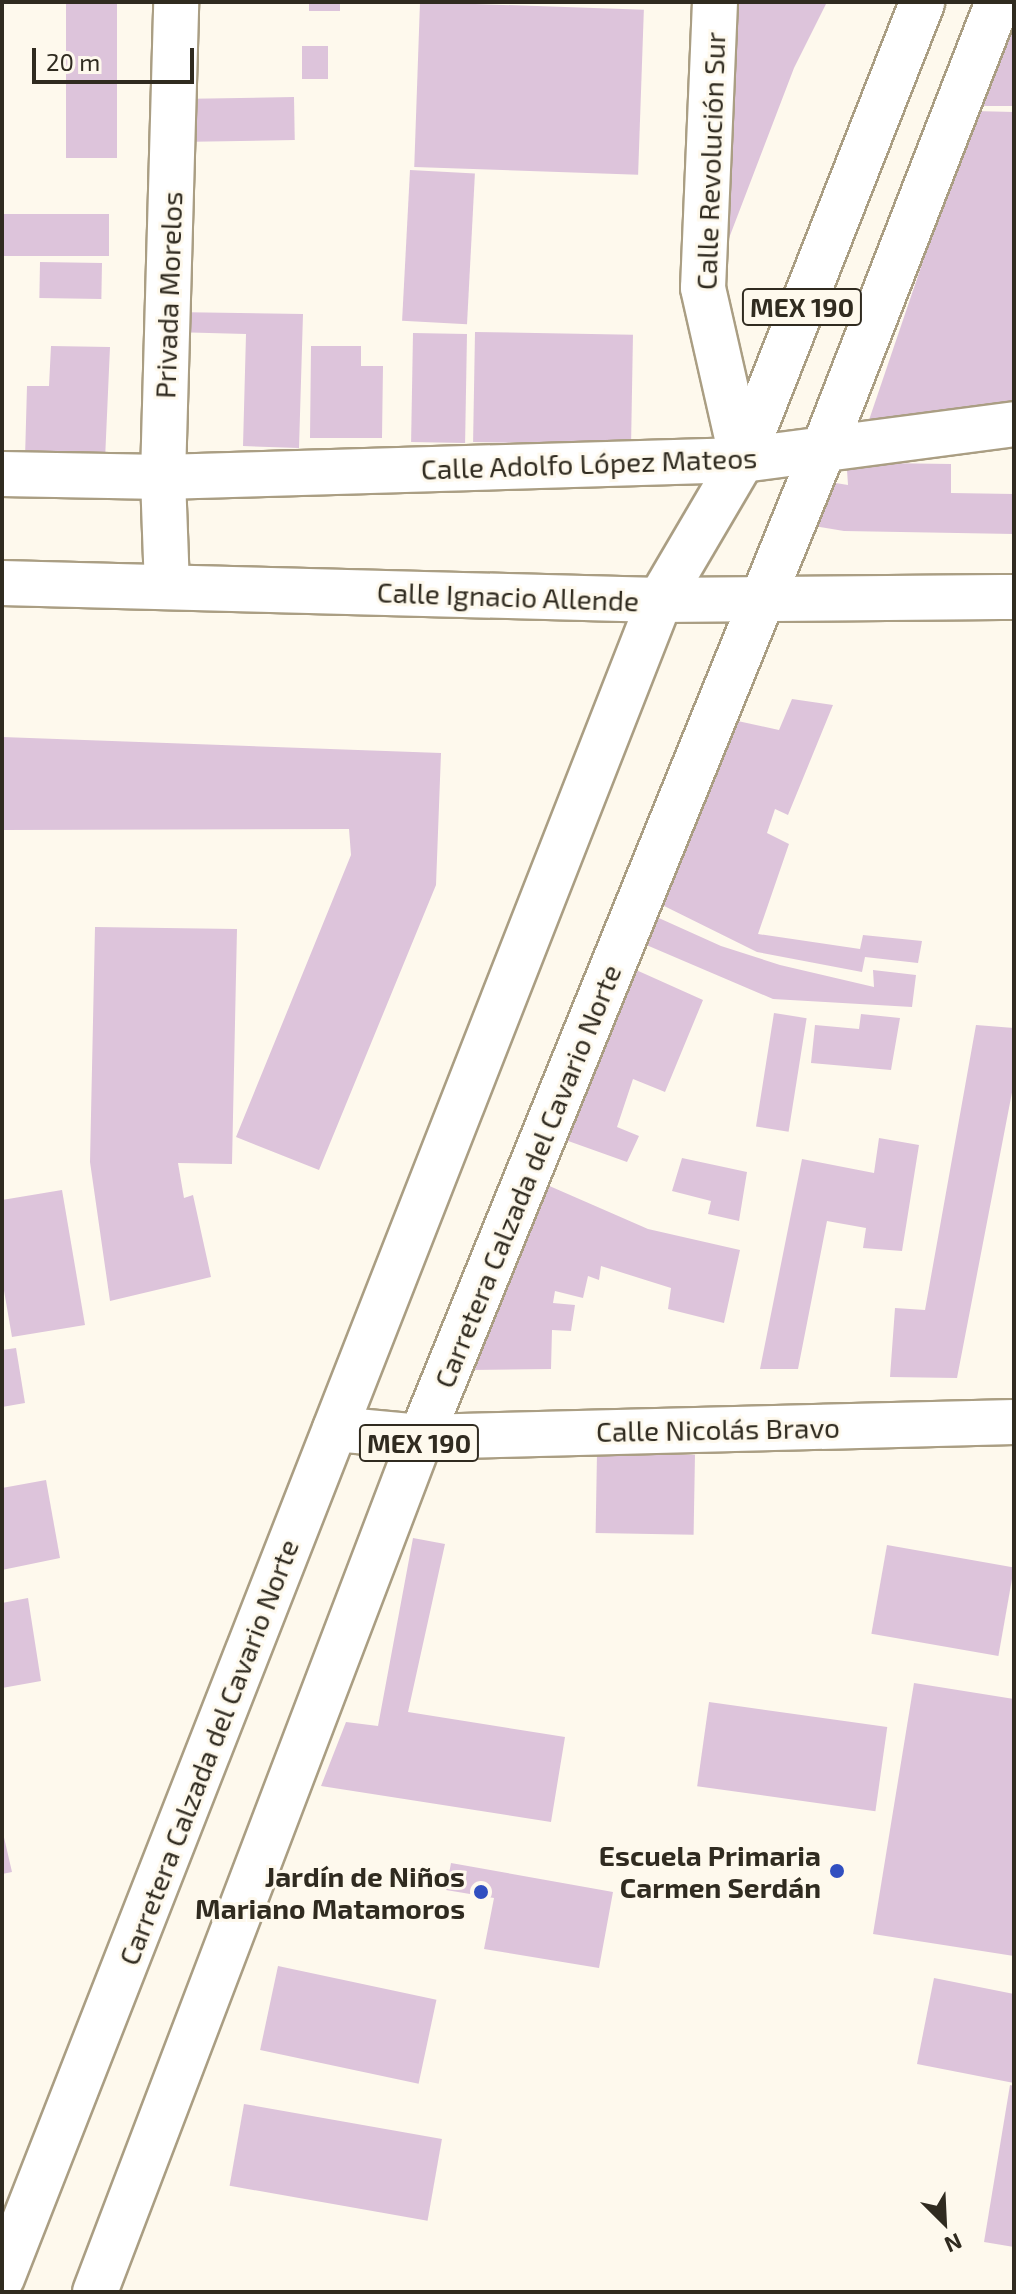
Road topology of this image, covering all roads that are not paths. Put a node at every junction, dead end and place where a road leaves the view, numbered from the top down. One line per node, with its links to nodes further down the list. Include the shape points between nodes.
1 (176, 2): 9 (main road, Privada Morelos)
2 (715, 2): 7 (main road, Calle Revolución Sur, via 703,288)
3 (922, 2): 7 (main road, MEX 190)
4 (998, 2): 6 (main road, MEX 190)
5 (1014, 424): 6 (main road, Calle Adolfo López Mateos)
6 (824, 448): 7 (main road, Calle Adolfo López Mateos); 14 (main road, MEX 190)
7 (742, 460): 9 (main road, Calle Adolfo López Mateos); 13 (main road, MEX 190)
8 (2, 474): 9 (main road, Calle Adolfo López Mateos)
9 (163, 477): 11 (main road, Privada Morelos)
10 (2, 583): 11 (main road, Calle Ignacio Allende)
11 (167, 587): 13 (main road, Calle Ignacio Allende)
12 (1014, 597): 14 (main road, Calle Ignacio Allende)
13 (660, 600): 14 (main road, Calle Ignacio Allende); 16 (main road, Carretera Calzada del Cavario Norte / MEX 190)
14 (760, 600): 17 (main road, Carretera Calzada del Cavario Norte / MEX 190)
15 (1014, 1422): 17 (main road, Calle Nicolás Bravo)
16 (335, 1429): 17 (main road, Calle Nicolás Bravo); 18 (main road, Carretera Calzada del Cavario Norte / MEX 190)
17 (421, 1437): 19 (main road, Carretera Calzada del Cavario Norte / MEX 190)
18 (2, 2278)
19 (95, 2292)

